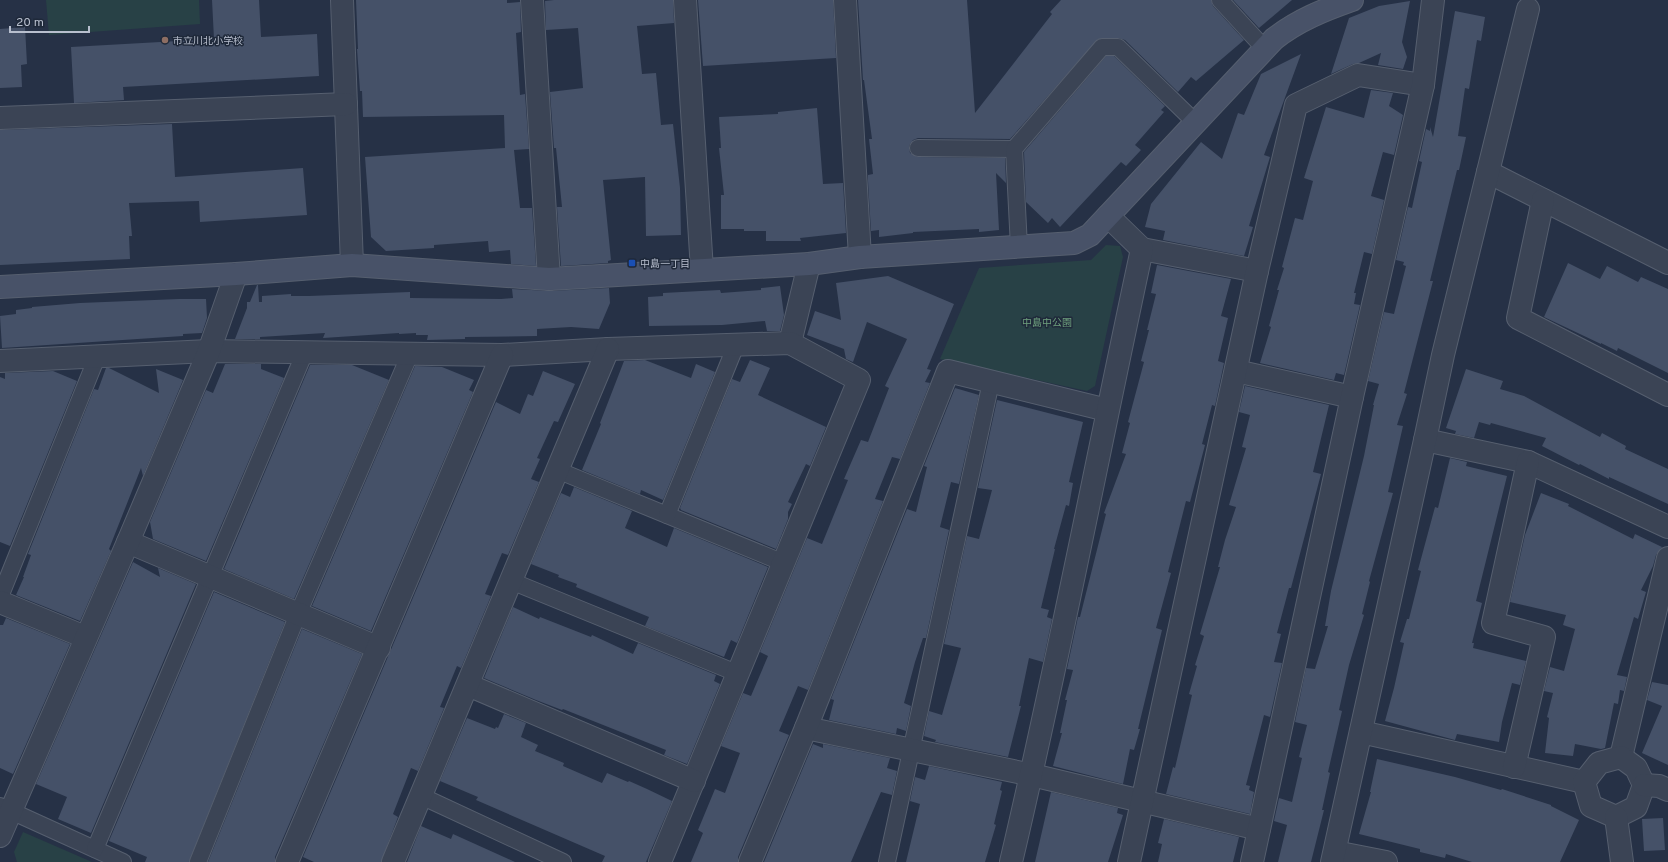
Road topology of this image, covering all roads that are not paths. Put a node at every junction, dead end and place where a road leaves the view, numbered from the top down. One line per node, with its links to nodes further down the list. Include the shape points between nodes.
1 (342, 0): 11 (street)
2 (532, 0): 28 (street)
3 (685, 0): 25 (street)
4 (845, 0): 21 (street)
5 (1220, 0): 9 (lane)
6 (1352, 0): 9 (street, via 1287,28)
7 (1433, 0): 10 (street)
8 (1528, 9): 16 (street)
9 (1264, 48): 13 (street)
10 (1423, 85): 26 (street, via 1358,75 1296,105); 42 (street)
11 (346, 104): 12 (street); 24 (street)
12 (0, 118)
13 (1196, 123): 15 (lane, via 1118,47 1102,47); 18 (street)
14 (918, 148): 15 (lane)
15 (1014, 148): 19 (lane)
16 (1488, 172): 17 (street); 44 (street, via 1442,355)
17 (1543, 200): 22 (street); 41 (street, via 1518,318)
18 (1108, 216): 19 (street, via 1090,235 1074,243); 20 (street)
19 (1019, 247): 21 (street)
20 (1142, 249): 26 (street); 43 (street)
21 (860, 257): 23 (street)
22 (1668, 262)
23 (809, 264): 25 (street); 30 (street)
24 (352, 265): 27 (street); 28 (street)
25 (702, 270): 28 (street)
26 (1257, 271): 39 (street)
27 (236, 274): 29 (street); 33 (street)
28 (549, 279)
29 (0, 287)
30 (790, 343): 31 (street); 51 (street, via 859,380)
31 (736, 345): 32 (street); 47 (lane)
32 (608, 349): 36 (street); 46 (street)
33 (209, 351): 34 (street); 37 (street); 49 (street)
34 (305, 352): 35 (street); 52 (lane)
35 (410, 354): 36 (street); 56 (lane)
36 (502, 355): 58 (street)
37 (97, 357): 38 (street); 54 (lane)
38 (0, 361)
39 (1236, 371): 42 (street); 72 (street)
40 (991, 382): 43 (street); 61 (street, via 948,371); 63 (lane)
41 (1668, 395)
42 (1352, 397): 75 (street)
43 (1107, 410): 66 (street)
44 (1426, 440): 45 (street); 62 (street)
45 (1528, 462): 48 (street); 65 (street, via 1493,623 1544,637)
46 (557, 470): 47 (lane); 53 (street)
47 (667, 515): 51 (lane)
48 (1668, 527)
49 (128, 542): 52 (street); 57 (street)
50 (1668, 558): 64 (street)
51 (784, 563): 59 (street)
52 (210, 577): 56 (street); 77 (lane)
53 (511, 581): 59 (lane); 60 (street)
54 (0, 597)
55 (0, 602): 57 (street)
56 (298, 614): 58 (street); 80 (lane)
57 (85, 637): 73 (street)
58 (379, 648): 81 (street)
59 (739, 674): 67 (street)
60 (468, 685): 67 (street); 71 (street)
61 (806, 728): 63 (street); 85 (street)
62 (1361, 732): 65 (street); 78 (street)
63 (911, 750): 66 (street); 86 (lane)
64 (1621, 757): 68 (street, via 1599,763); 69 (street, via 1636,768)
65 (1514, 767): 68 (street)
66 (1032, 775): 72 (street); 87 (street)
67 (694, 781): 84 (street)
68 (1584, 782): 74 (street, via 1591,806)
69 (1644, 785): 70 (street, via 1659,786); 74 (street, via 1636,807)
70 (1668, 790)
71 (421, 796): 82 (street); 83 (lane)
72 (1142, 801): 75 (street); 88 (street)
73 (5, 808): 76 (street); 77 (lane)
74 (1616, 817): 91 (street)
75 (1259, 829): 89 (street)
76 (0, 836)
77 (95, 849): 79 (lane)
78 (1334, 857): 90 (street)
79 (123, 862)
80 (198, 862)
81 (287, 862)
82 (393, 862)
83 (563, 862)
84 (660, 862)
85 (750, 862)
86 (887, 862)
87 (1011, 862)
88 (1129, 862)
89 (1252, 862)
90 (1386, 862)
91 (1622, 862)

